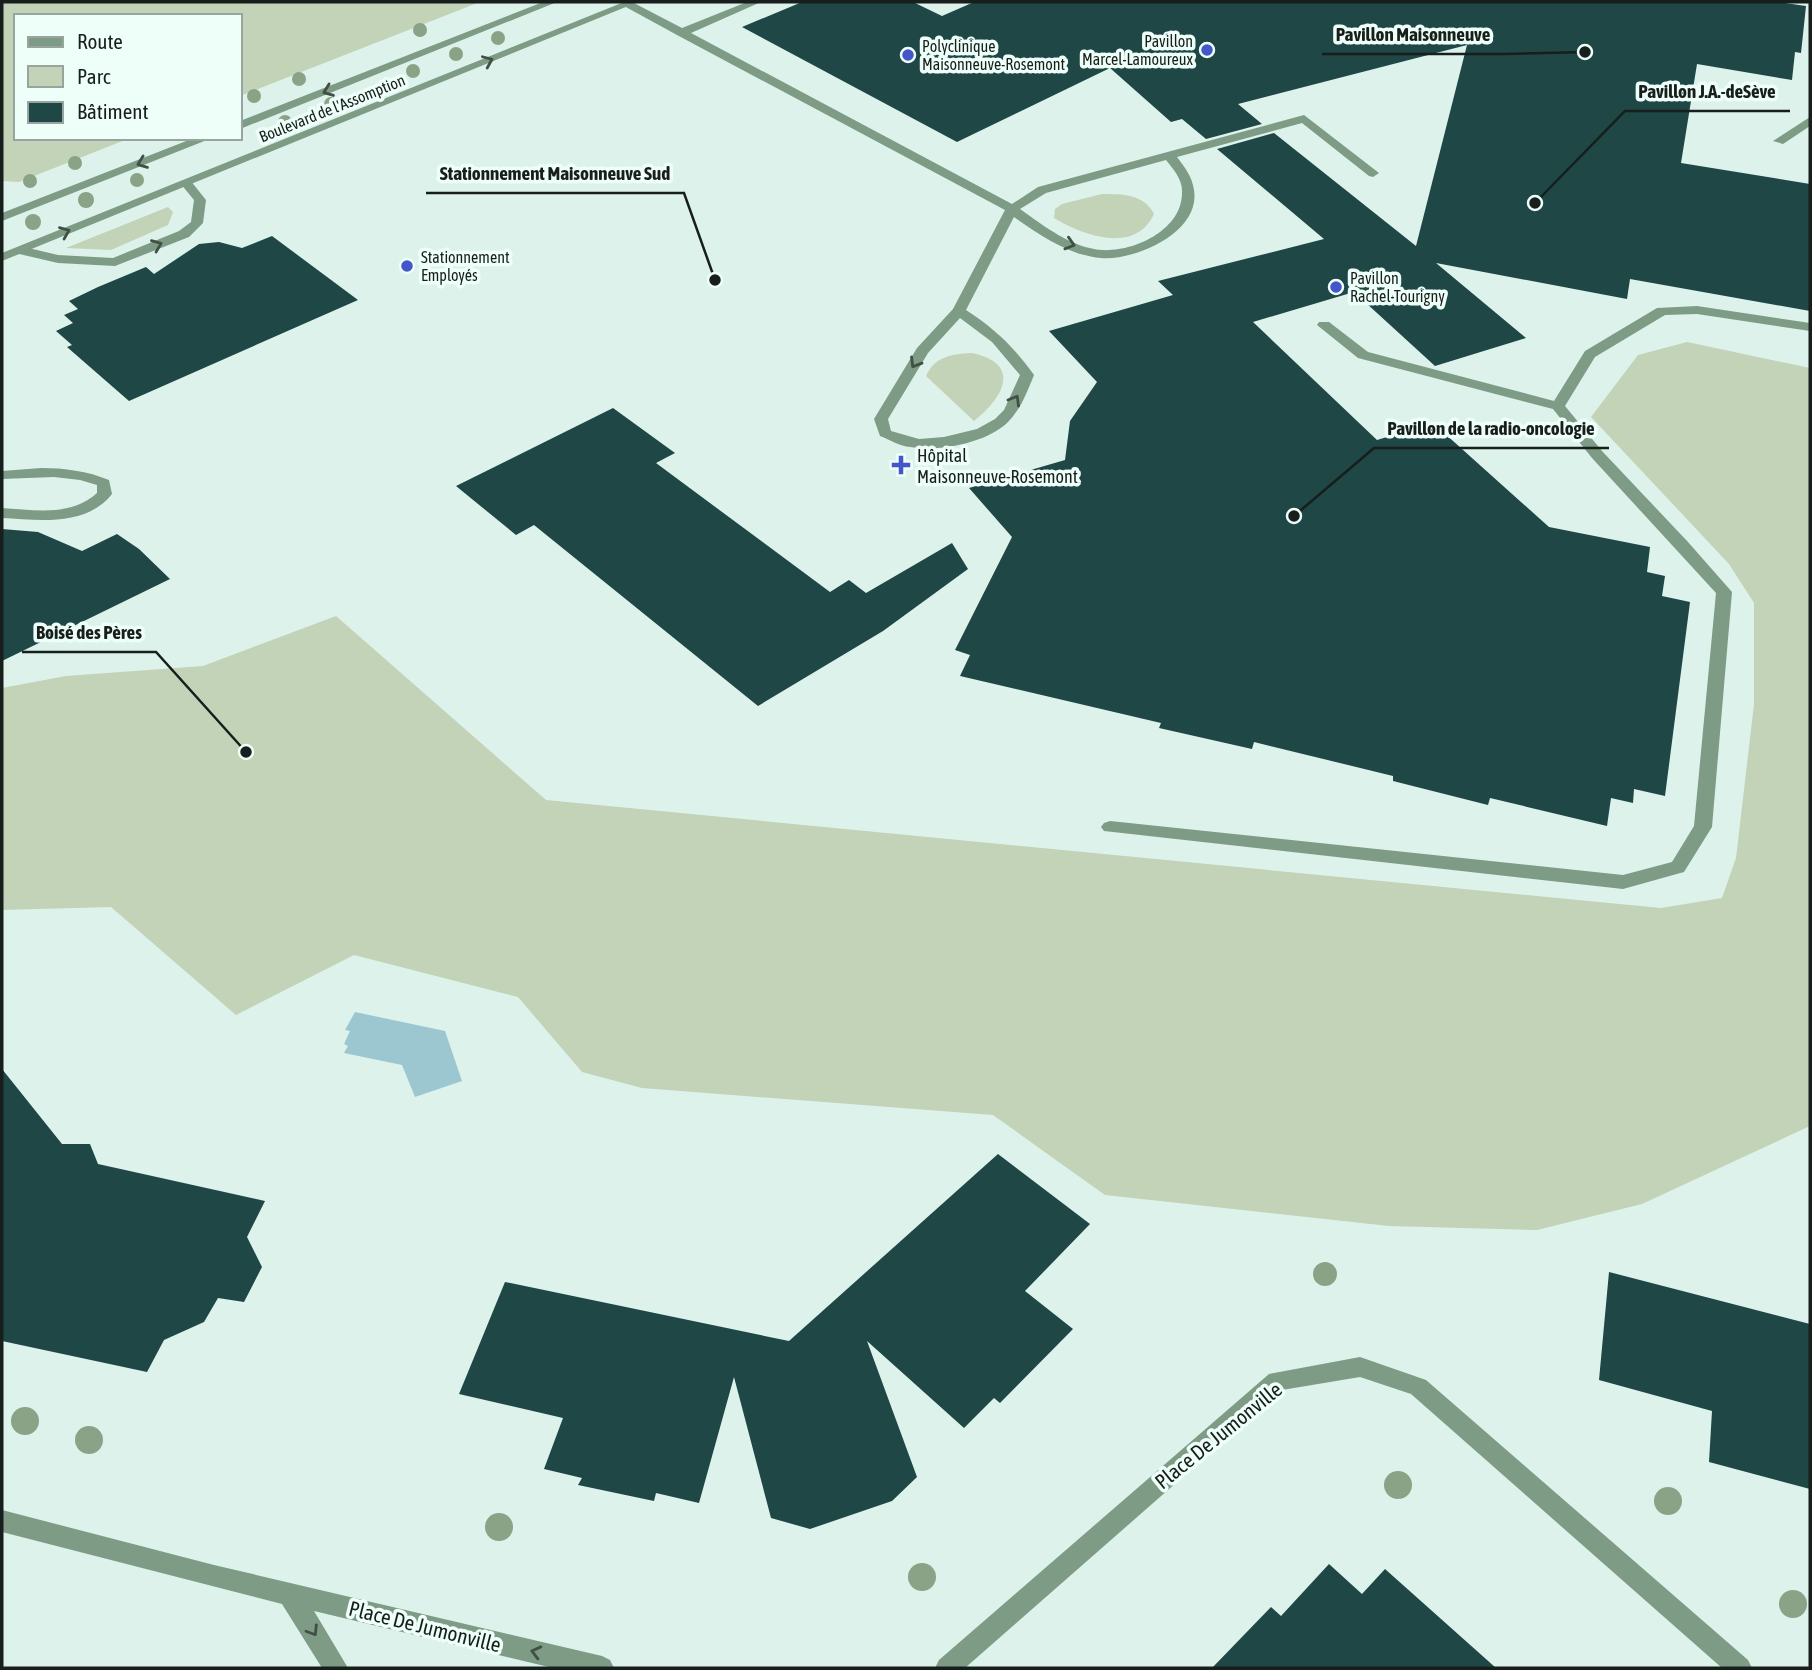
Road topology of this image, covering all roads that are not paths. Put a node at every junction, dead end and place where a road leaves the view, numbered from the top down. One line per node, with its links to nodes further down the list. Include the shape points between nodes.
1 (552, 2): 6 (street, Boulevard de l'Assomption, one-way to 6)
2 (629, 2): 4 (street); 11 (street, Boulevard de l'Assomption, one-way to 2)
3 (756, 2): 4 (street)
4 (681, 33): 12 (street)
5 (1810, 121): 8 (street)
6 (242, 124)
7 (201, 140): 13 (street, one-way to 13)
8 (1779, 141)
9 (1169, 156): 10 (street, via 1304,119); 12 (street, via 1041,190); 12 (street, one-way to 9, via 1054,239 1103,254 1147,246 1181,221 1191,188 1183,168)
10 (1373, 173)
11 (186, 183): 14 (street, Boulevard de l'Assomption, one-way to 11); 14 (street, one-way to 11, via 97,264 138,253 184,234 197,223 200,201)
12 (1012, 209): 16 (street)
13 (2, 217)
14 (20, 250): 15 (street, Boulevard de l'Assomption)
15 (2, 257)
16 (959, 311): 16 (street, one-way to 16, via 922,351 881,419 885,433 908,443 968,436 999,424 1016,402 1027,375 1013,352 994,333)
17 (1324, 325): 19 (street, via 1363,355)
18 (1810, 327): 19 (street, via 1696,310 1662,311 1590,354)
19 (1558, 406): 22 (street, via 1586,444 1699,560 1724,592 1703,827 1678,867 1623,882)
20 (2, 475): 21 (street, via 36,471 88,476 104,483 105,494 79,512)
21 (2, 513)
22 (1110, 827)
23 (2, 1521): 24 (street, Place De Jumonville)
24 (289, 1593): 25 (street, one-way to 25); 26 (street, Place De Jumonville, one-way to 24)
25 (336, 1668)
26 (602, 1668)
27 (947, 1668): 28 (street, Place De Jumonville, via 1277,1381 1360,1367 1418,1387)
28 (1740, 1668)

